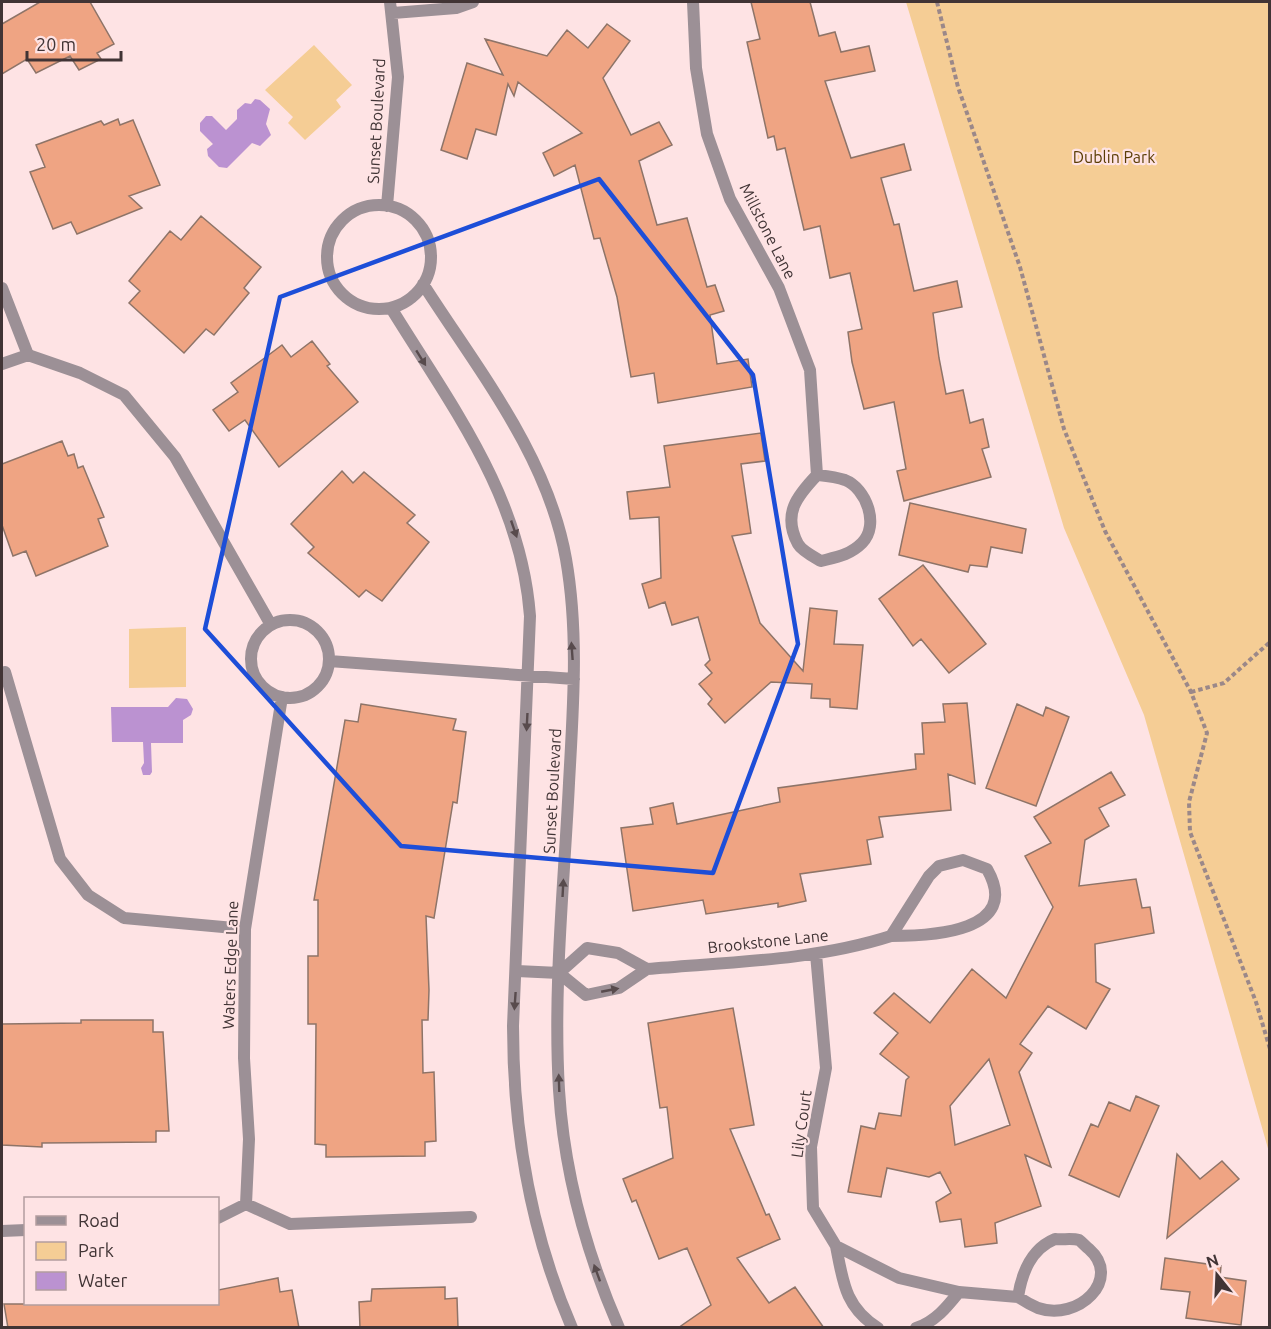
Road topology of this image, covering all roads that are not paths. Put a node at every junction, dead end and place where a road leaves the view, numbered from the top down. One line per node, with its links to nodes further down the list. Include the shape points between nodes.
1 (473, 2): 3 (street, via 456,8)
2 (693, 2): 10 (street, Millstone Lane, via 696,68 707,134 730,199 779,288 810,370)
3 (392, 7): 4 (street, Sunset Boulevard, via 398,77)
4 (387, 206): 5 (street, Sunset Boulevard, via 417,222 426,236 430,269); 7 (street, Sunset Boulevard, via 355,211 341,221 327,251 333,283 351,300 374,309)
5 (423, 284): 7 (street, via 415,295); 15 (street, Sunset Boulevard, one-way to 5, via 566,559 544,489 514,424)
6 (2, 288): 8 (street)
7 (391, 308): 14 (street, Sunset Boulevard, one-way to 14, via 473,440 511,519 528,587)
8 (28, 355): 9 (street); 11 (street, via 80,373 124,395 175,457)
9 (2, 364)
10 (817, 475): 10 (street, via 798,495 790,518 799,546 820,561 848,554 865,541 870,519 866,499 846,481)
11 (271, 625): 12 (street, via 283,620 307,623 325,641); 16 (street, via 260,633 250,658 259,684)
12 (329, 661): 14 (street); 16 (street, via 325,677 317,687 307,694)
13 (5, 672): 17 (street, via 60,859 88,895 123,918)
14 (529, 675): 15 (street); 21 (street, Sunset Boulevard, one-way to 21)
15 (574, 679): 22 (street, Sunset Boulevard, one-way to 15)
16 (282, 697): 17 (street, Waters Edge Lane)
17 (245, 929): 23 (street, Waters Edge Lane, via 244,1058 249,1138)
18 (891, 936): 18 (street, Brookstone Lane, via 939,866 963,860 987,869 994,880 996,899 981,920 944,932); 19 (street, Brookstone Lane)
19 (816, 954): 20 (street, Brookstone Lane); 28 (street, Lily Court, via 826,1068 811,1147 813,1208)
20 (647, 969): 22 (street, Brookstone Lane, one-way to 20, via 586,994 619,988); 22 (street, via 618,953 587,948)
21 (517, 971): 22 (street); 31 (street, Sunset Boulevard, one-way to 31, via 513,1083 520,1144 546,1258)
22 (559, 973): 32 (street, Sunset Boulevard, one-way to 22, via 592,1260 571,1179 559,1090)
23 (246, 1204): 24 (street, via 290,1224); 25 (street)
24 (471, 1217)
25 (219, 1218)
26 (24, 1230): 27 (street)
27 (2, 1231)
28 (836, 1246): 29 (street, via 899,1278); 33 (street, via 851,1305)
29 (959, 1292): 30 (street); 34 (street, via 945,1309)
30 (1018, 1298): 30 (street, via 1021,1279 1040,1245 1055,1239 1079,1240 1097,1256 1101,1275 1094,1294 1082,1305 1064,1311 1040,1308)
31 (572, 1328)
32 (619, 1328)
33 (878, 1328)
34 (916, 1328)

